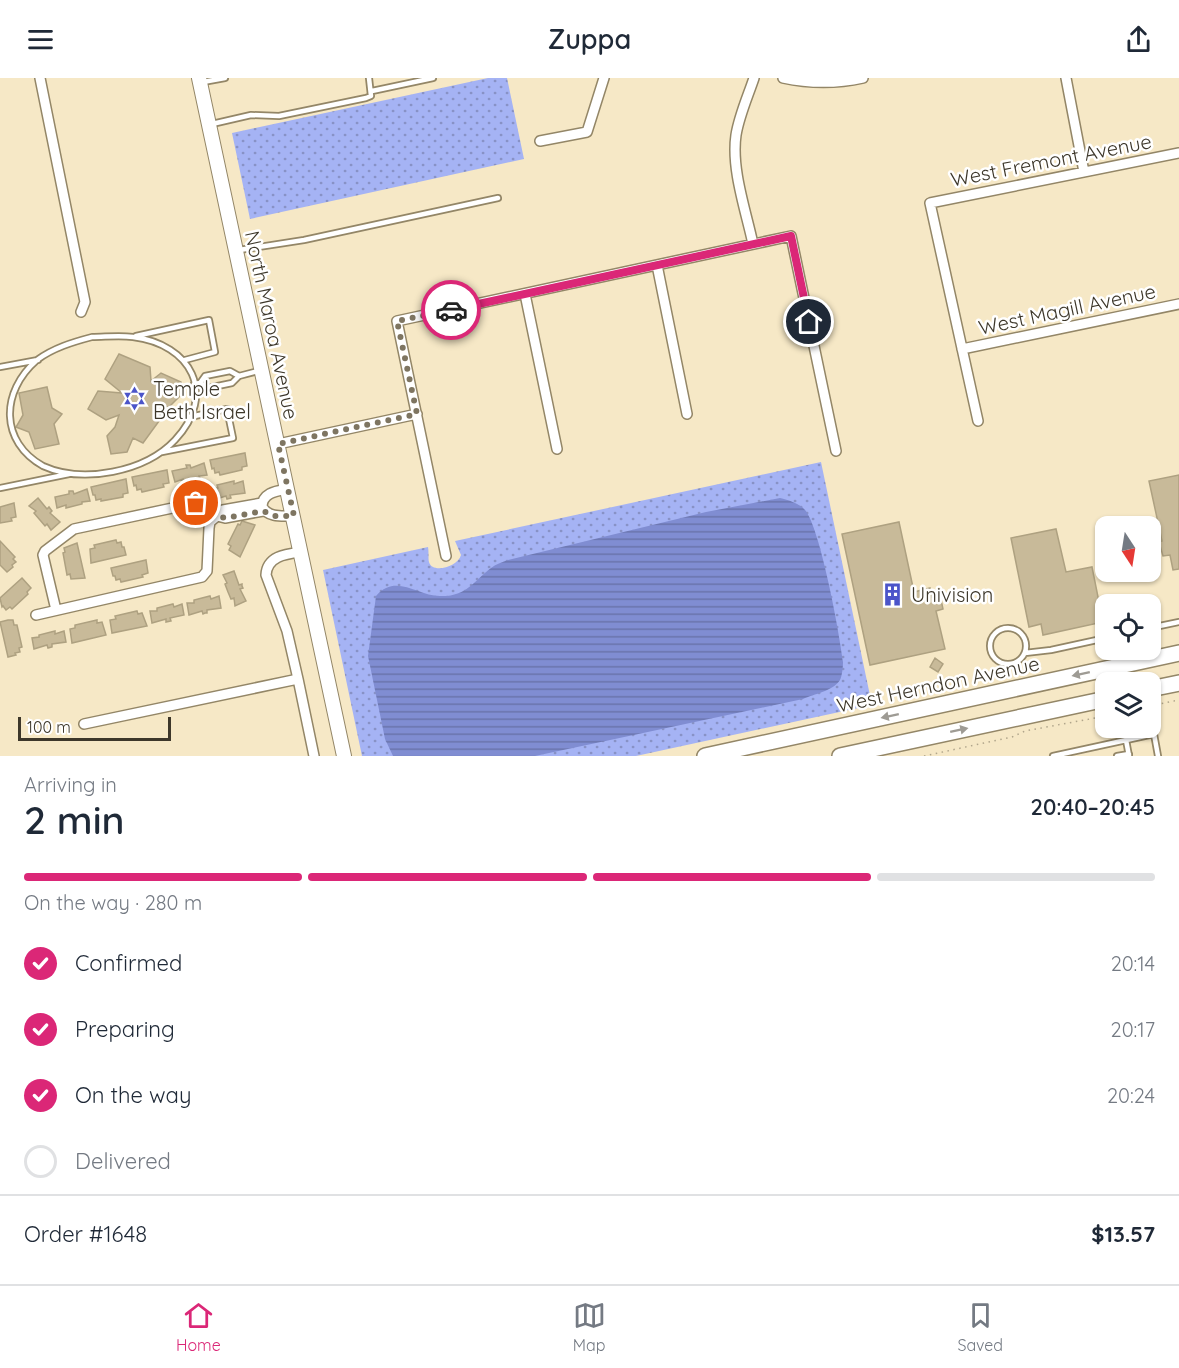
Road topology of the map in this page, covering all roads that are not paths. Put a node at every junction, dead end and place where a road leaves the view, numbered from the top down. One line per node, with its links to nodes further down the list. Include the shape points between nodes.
1 (40, 78): 22 (street, via 85,302)
2 (225, 78): 10 (lane)
3 (369, 78): 11 (lane)
4 (434, 78): 11 (lane)
5 (604, 78): 13 (street, via 587,132)
6 (754, 78): 17 (street, via 734,148)
7 (783, 78): 8 (street, via 813,84)
8 (863, 78)
9 (1066, 78): 15 (street)
10 (200, 80): 12 (main road, North Maroa Avenue)
11 (372, 92): 12 (lane, via 366,98 279,116 250,115)
12 (209, 124): 18 (main road, North Maroa Avenue)
13 (540, 141)
14 (1179, 153): 15 (street, West Fremont Avenue)
15 (1084, 172): 24 (street, West Fremont Avenue, via 930,203)
16 (498, 198): 18 (lane)
17 (753, 244): 19 (street); 37 (street, via 791,236)
18 (236, 251): 28 (main road, North Maroa Avenue)
19 (657, 265): 20 (street); 32 (street)
20 (525, 294): 31 (street, via 397,321); 36 (street)
21 (1179, 304): 24 (street, West Magill Avenue)
22 (81, 312)
23 (133, 337): 25 (lane, via 92,337); 26 (lane, via 170,348); 26 (lane, via 209,321 215,352)
24 (962, 349): 34 (street)
25 (38, 360): 27 (lane); 39 (lane, via 12,389 7,429 15,445 30,459 52,470)
26 (184, 360): 30 (lane)
27 (0, 367)
28 (262, 370): 29 (lane); 35 (main road, North Maroa Avenue)
29 (239, 376): 30 (lane, via 232,383 208,388); 30 (lane, via 230,371 205,376)
30 (197, 384): 33 (lane)
31 (417, 414): 35 (street); 46 (street)
32 (687, 414)
33 (190, 417): 38 (lane, via 175,440); 38 (lane, via 227,409 233,438)
34 (978, 421)
35 (278, 444): 41 (main road, North Maroa Avenue)
36 (557, 448)
37 (836, 451)
38 (159, 452): 39 (lane, via 109,472)
39 (75, 473): 40 (lane)
40 (0, 489)
41 (288, 489): 42 (street, via 269,494); 44 (main road, North Maroa Avenue)
42 (262, 507): 43 (street, via 223,510); 44 (street, via 274,516)
43 (217, 516): 47 (street, via 210,522 207,571 202,577); 47 (street, via 205,504 196,503 67,533 43,555)
44 (294, 516): 45 (main road, North Maroa Avenue)
45 (302, 552): 54 (street, via 276,558 266,569); 62 (main road, North Maroa Avenue)
46 (446, 556)
47 (56, 610): 48 (street)
48 (36, 615)
49 (1179, 622): 50 (lane)
50 (1161, 626)
51 (1095, 640): 52 (lane)
52 (1025, 653): 52 (lane, via 1024,636 1015,628 998,630 991,638 990,651 998,661 1010,664 1022,659)
53 (1179, 653): 63 (main road, West Herndon Avenue, one-way to 63)
54 (298, 679): 58 (street); 61 (street)
55 (1179, 683): 56 (main road)
56 (1161, 687)
57 (1095, 701): 64 (main road, one-way to 57)
58 (84, 724)
59 (1126, 740): 60 (lane); 65 (lane); 67 (lane, via 1154,734)
60 (1129, 755): 66 (lane)
61 (314, 756)
62 (344, 756)
63 (705, 756)
64 (840, 756)
65 (1053, 756)
66 (1120, 756)
67 (1158, 756)

